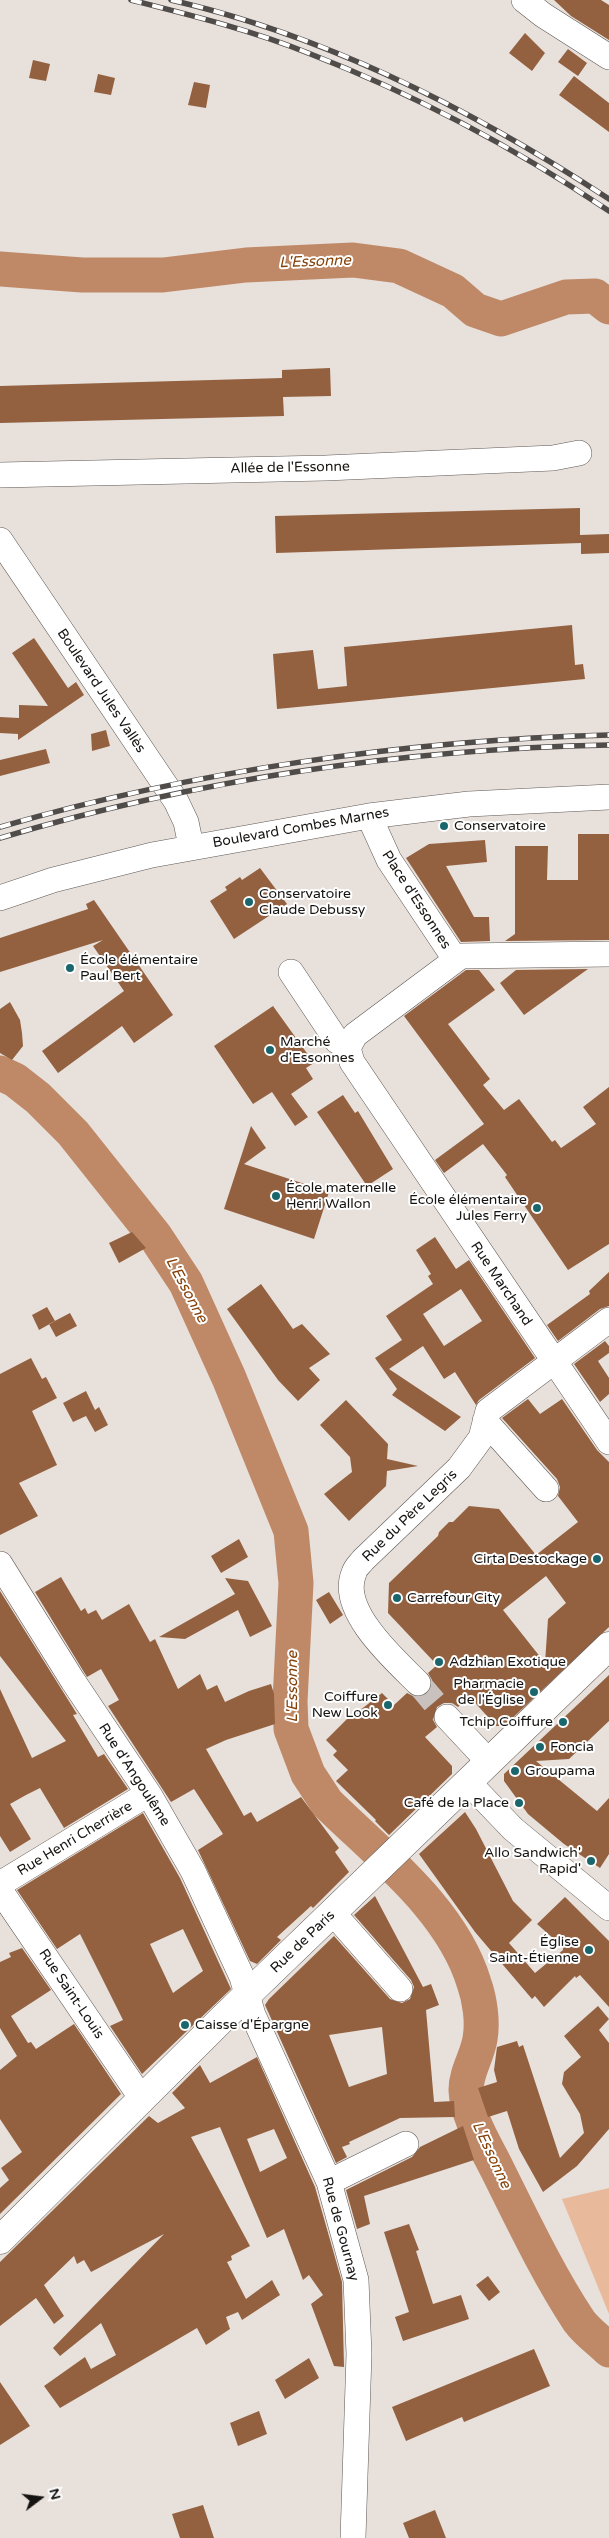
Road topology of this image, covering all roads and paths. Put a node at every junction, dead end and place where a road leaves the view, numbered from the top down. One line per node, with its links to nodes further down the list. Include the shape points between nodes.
1 (524, 0): 2 (street)
2 (609, 57)
3 (579, 453): 4 (street, Allée de l'Essonne, via 553,458 326,468)
4 (0, 475)
5 (0, 540): 8 (street, Boulevard Jules Vallès, via 176,801 186,822)
6 (609, 797): 7 (street, Boulevard Combes Marnes, via 469,804)
7 (369, 816): 8 (street, Boulevard Combes Marnes); 11 (street, Place d'Essonnes, via 389,860)
8 (191, 846): 9 (street, Boulevard Combes Marnes, via 53,880)
9 (0, 898)
10 (609, 954): 11 (street, via 461,956)
11 (455, 959): 13 (street, Place d'Essonnes, via 355,1035)
12 (291, 972): 13 (street, via 337,1041)
13 (348, 1048): 15 (street, Rue Marchand, via 352,1062)
14 (609, 1320): 15 (street, Rue du Père Legris)
15 (554, 1362): 16 (street, Rue du Père Legris, via 488,1411); 17 (street, Rue Marchand)
16 (485, 1421): 18 (street); 21 (street, Rue du Père Legris, via 481,1438 459,1468 354,1572 351,1585 354,1602 362,1618 379,1643)
17 (609, 1442)
18 (546, 1489)
19 (0, 1564): 25 (street, Rue d'Angoulême)
20 (609, 1646): 23 (main road, Rue de Paris)
21 (418, 1683)
22 (447, 1718): 23 (street)
23 (489, 1762): 24 (main road, Rue de Paris)
24 (468, 1782): 28 (street, via 513,1829); 29 (main road, Rue de Paris)
25 (150, 1796): 26 (street, Rue Henri Cherrière, via 141,1798); 31 (street, Rue d'Angoulême, via 193,1871 242,1977)
26 (0, 1884)
27 (0, 1890): 32 (street, Rue Saint-Louis)
28 (609, 1908)
29 (333, 1913): 30 (street); 31 (main road, Rue de Paris)
30 (400, 1989)
31 (246, 1996): 32 (main road, Rue de Paris); 34 (street, Rue de Gournay)
32 (142, 2099): 35 (main road, Rue de Paris)
33 (406, 2144): 34 (street)
34 (329, 2182): 36 (street, Rue de Gournay, via 356,2280 359,2354)
35 (0, 2240)
36 (353, 2538)

